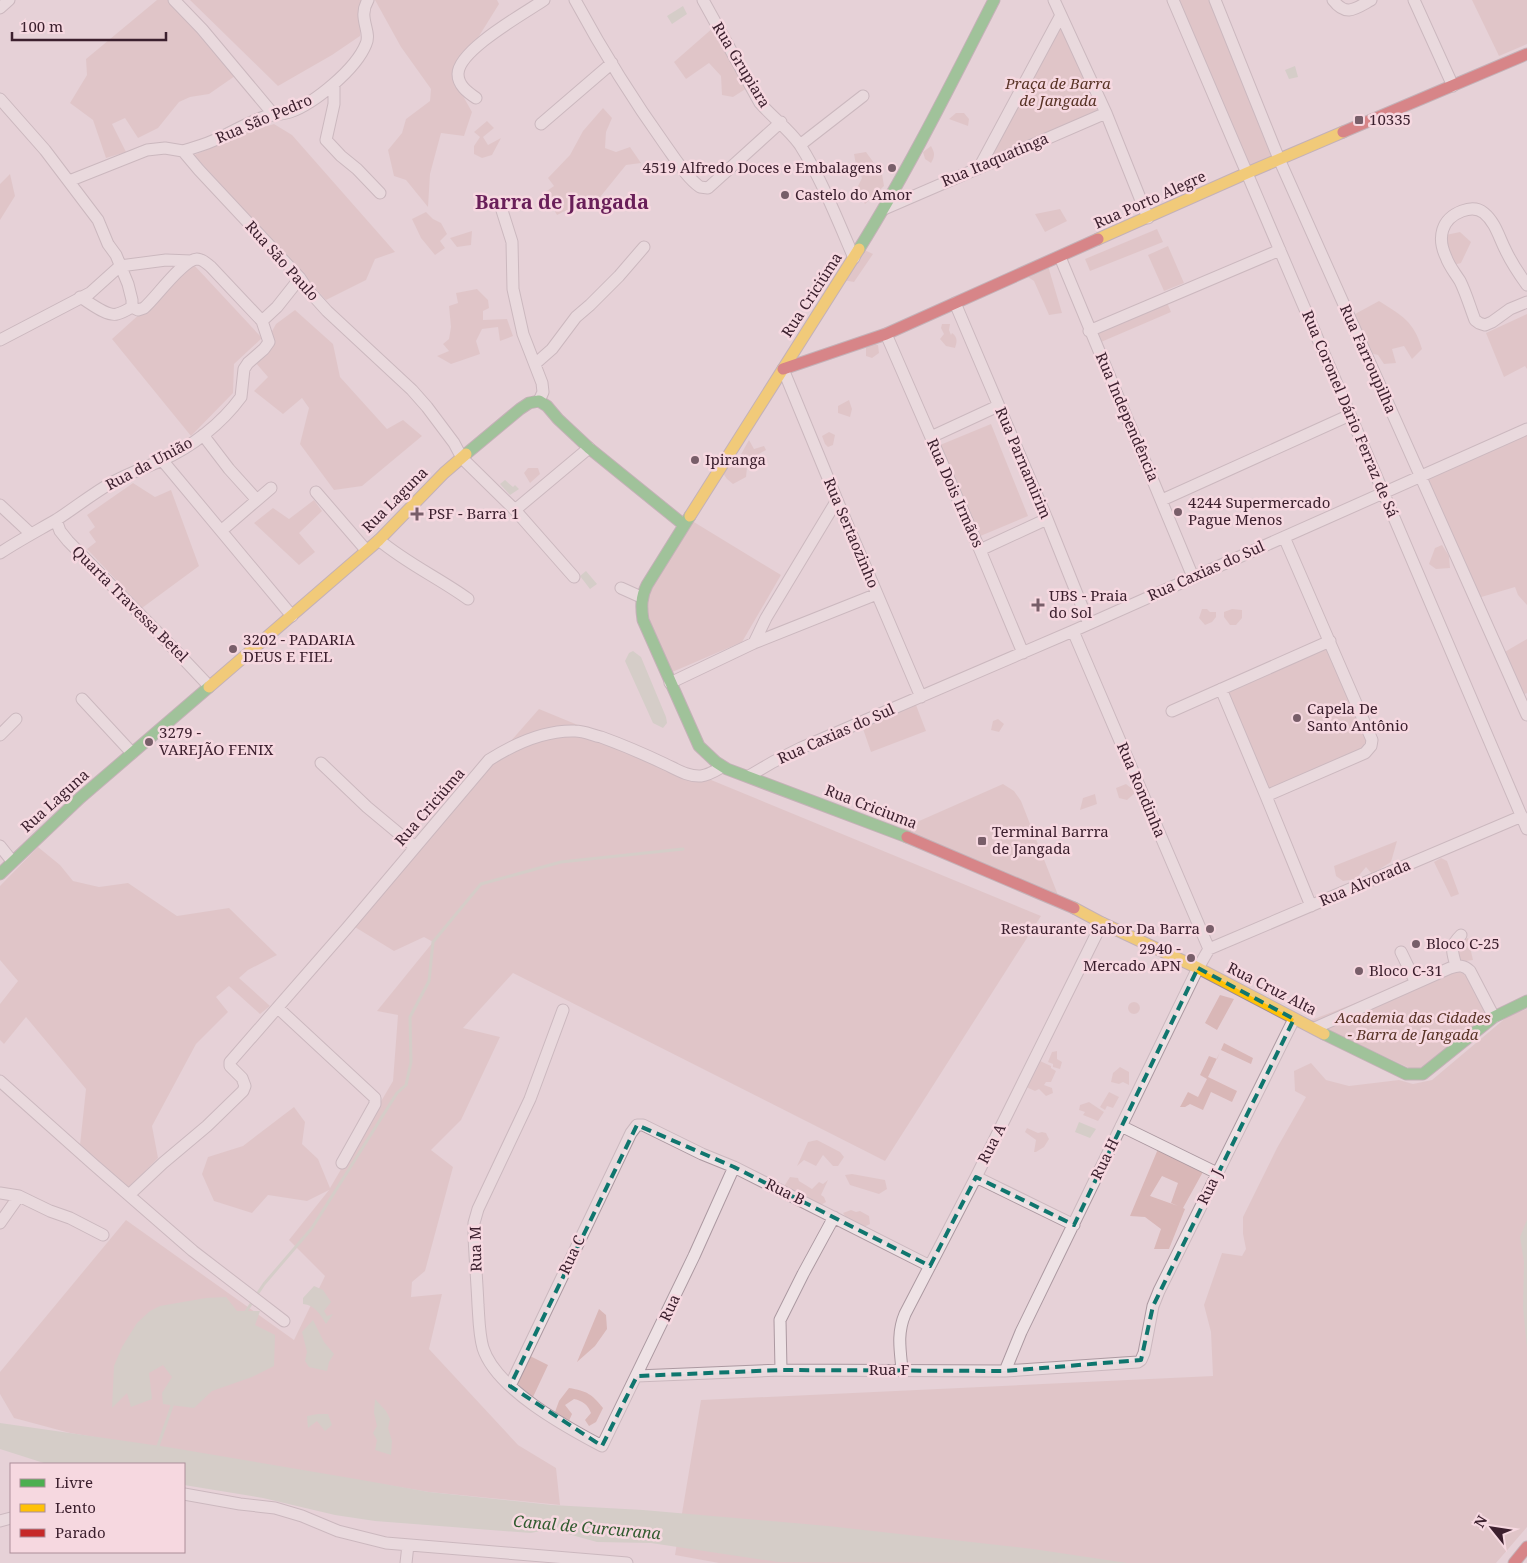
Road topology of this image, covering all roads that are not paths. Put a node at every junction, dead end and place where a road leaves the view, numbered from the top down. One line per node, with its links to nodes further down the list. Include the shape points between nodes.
1 (9, 0): 14 (street)
2 (174, 0): 24 (street)
3 (368, 0): 18 (street, Rua São Pedro, via 363,17 367,43)
4 (544, 0): 21 (street, via 495,32 466,56 458,76 460,84)
5 (575, 0): 17 (street)
6 (703, 0): 25 (street, Rua Grupiara, via 760,103)
7 (994, 0): 35 (main road, Rua Criciúma)
8 (1054, 0): 15 (street)
9 (1173, 0): 31 (street, Rua Coronel Dário Ferraz de Sá)
10 (1215, 0): 29 (street, Rua Farroupilha)
11 (1333, 0): 12 (street, via 1345,10)
12 (1371, 0)
13 (1414, 0): 19 (street)
14 (0, 8)
15 (1061, 15): 23 (street); 30 (street)
16 (1527, 54): 19 (main road, Rua Porto Alegre)
17 (612, 63): 25 (street, via 669,149 698,186 708,188); 26 (street)
18 (334, 84): 24 (street, Rua São Pedro, via 317,98 292,111); 33 (street, via 334,104 326,140)
19 (1453, 86): 29 (main road, Rua Porto Alegre)
20 (863, 96): 27 (street)
21 (476, 98)
22 (0, 99): 32 (street)
23 (1106, 113): 30 (street, Rua Itaquatinga); 36 (street)
24 (274, 115): 28 (street, Rua São Pedro, via 217,140)
25 (782, 122): 27 (street, Rua Grupiara)
26 (541, 124)
27 (800, 145): 40 (street, Rua Grupiara)
28 (183, 150): 32 (street, via 147,150); 43 (street, Rua São Paulo)
29 (1279, 159): 31 (main road, Rua Porto Alegre); 64 (street, Rua Farroupilha)
30 (980, 166): 35 (street, Rua Itaquatinga)
31 (1247, 173): 36 (main road, Rua Porto Alegre); 38 (street, Rua Coronel Dário Ferraz de Sá)
32 (69, 181): 42 (street, via 98,220)
33 (380, 193)
34 (500, 204): 53 (street, via 512,242 513,289 523,334)
35 (884, 209): 40 (main road, Rua Criciúma)
36 (1148, 218): 39 (main road, Rua Porto Alegre)
37 (644, 247): 53 (street, via 576,317 552,350)
38 (1280, 250): 50 (street); 57 (street, Rua Coronel Dário Ferraz de Sá)
39 (1060, 257): 47 (main road, Rua Porto Alegre); 50 (street, Rua Independência)
40 (854, 258): 54 (main road, Rua Criciúma)
41 (191, 261): 42 (street, via 145,261); 48 (street, via 144,308); 49 (street, via 198,259 211,267)
42 (120, 266): 45 (street); 48 (street, via 131,293)
43 (300, 278): 49 (street); 62 (street, Rua São Paulo, via 327,311 427,406)
44 (1527, 285): 46 (street, via 1485,214 1470,208 1446,222 1440,241 1475,320 1485,325)
45 (80, 297): 48 (street, via 111,315); 52 (street)
46 (1527, 302)
47 (955, 303): 51 (main road, Rua Porto Alegre); 56 (street, Rua Parnamirim)
48 (132, 307)
49 (262, 321): 59 (street, Rua da União, via 269,342 244,369 242,397)
50 (1090, 330): 70 (street, Rua Independência)
51 (886, 334): 54 (main road, Rua Porto Alegre); 60 (street, Rua Dois Irmãos)
52 (0, 340)
53 (535, 364): 55 (street, via 543,392)
54 (783, 369): 69 (street, Rua Sertaozinho); 75 (main road, Rua Criciúma)
55 (539, 401): 61 (main road); 62 (main road, Rua Laguna, via 520,409)
56 (998, 406): 60 (street); 73 (street, Rua Parnamirim)
57 (1350, 415): 67 (street, Rua Coronel Dário Ferraz de Sá); 70 (street)
58 (1527, 429): 64 (street, Rua Caxias do Sul)
59 (203, 435): 63 (street, Rua da União); 68 (street)
60 (931, 437): 81 (street, Rua Dois Irmãos)
61 (589, 448): 72 (street); 75 (main road)
62 (462, 458): 72 (street, Rua São Paulo); 79 (main road, Rua Laguna)
63 (162, 460): 74 (street, Rua da União, via 116,480); 76 (street)
64 (1420, 475): 67 (street, Rua Caxias do Sul); 101 (street, Rua Farroupilha)
65 (271, 488): 68 (street)
66 (316, 492): 80 (street)
67 (1383, 492): 78 (street, Rua Caxias do Sul); 109 (street, Rua Coronel Dário Ferraz de Sá)
68 (257, 500): 76 (street)
69 (837, 500): 86 (street, Rua Sertaozinho); 93 (street)
70 (1162, 500): 83 (street, Rua Independência)
71 (0, 505): 77 (street)
72 (515, 510): 84 (street, Rua São Paulo)
73 (1047, 519): 81 (street); 90 (street, Rua Parnamirim)
74 (56, 520): 77 (street, Rua da União); 96 (street, Quarta Travessa Betel, via 68,541)
75 (684, 525): 87 (main road, Rua Criciúma)
76 (221, 531): 89 (street)
77 (30, 533): 82 (street, Rua da União)
78 (1284, 537): 83 (street, Rua Caxias do Sul); 92 (street)
79 (378, 540): 80 (main road, Rua Laguna); 88 (street)
80 (366, 550): 89 (main road, Rua Laguna)
81 (980, 550): 94 (street, Rua Dois Irmãos)
82 (0, 553)
83 (1194, 577): 90 (street, Rua Caxias do Sul)
84 (574, 578)
85 (621, 588): 87 (street)
86 (876, 594): 93 (street); 98 (street, Rua Sertaozinho)
87 (640, 597): 95 (main road, Rua Criciuma, via 642,620)
88 (468, 599)
89 (292, 616): 96 (main road, Rua Laguna)
90 (1089, 624): 91 (street, Rua Caxias do Sul)
91 (1073, 631): 94 (street, Rua Caxias do Sul); 118 (street, Rua Rondinha)
92 (1330, 641): 97 (street); 108 (street, via 1372,740 1371,746 1365,753)
93 (754, 643): 95 (street)
94 (1022, 653): 98 (street, Rua Caxias do Sul)
95 (670, 682): 106 (main road, Rua Criciuma, via 699,746)
96 (208, 686): 104 (main road, Rua Laguna)
97 (1221, 690): 100 (street); 108 (street)
98 (921, 697): 107 (street, Rua Caxias do Sul, via 801,748)
99 (82, 699): 104 (street)
100 (1172, 711)
101 (1527, 715)
102 (16, 719): 103 (street)
103 (0, 735)
104 (132, 753): 113 (main road, Rua Laguna)
105 (322, 763): 112 (street)
106 (722, 767): 107 (main road, Rua Criciuma); 112 (street, Rua Criciúma, via 700,776 688,774 623,745 584,732 563,731 532,738 489,760)
107 (749, 776): 116 (main road, Rua Criciuma, via 893,831 1068,905)
108 (1266, 796): 115 (street)
109 (1523, 811): 110 (street, Rua Coronel Dário Ferraz de Sá); 115 (street, Rua Alvorada)
110 (1527, 829)
111 (0, 846): 113 (street)
112 (415, 847): 125 (street, Rua Criciúma)
113 (12, 861): 114 (main road, Rua Laguna)
114 (0, 874)
115 (1310, 906): 118 (street, Rua Alvorada)
116 (1102, 923): 120 (main road, Rua Criciuma); 136 (street, Rua A)
117 (1461, 935): 121 (street, via 1452,949)
118 (1208, 949): 122 (street, Rua H)
119 (1401, 952): 123 (street)
120 (1182, 960): 122 (main road, Rua Cruz Alta)
121 (1456, 966): 123 (street); 127 (street, via 1466,967 1470,972)
122 (1198, 968): 128 (main road, Rua Cruz Alta); 132 (street, Rua H)
123 (1416, 983): 129 (street)
124 (1527, 1001): 127 (main road, Rua Cruz Alta)
125 (278, 1008): 133 (street, via 375,1098 375,1104); 138 (street, Rua Criciúma, via 230,1062 232,1069 242,1078 243,1091)
126 (563, 1010): 151 (street, Rua M, via 530,1099 474,1223 483,1348)
127 (1494, 1017): 129 (main road, Rua Cruz Alta, via 1428,1071 1417,1075 1406,1074)
128 (1294, 1019): 129 (main road, Rua Cruz Alta); 135 (street, Rua J)
129 (1315, 1028)
130 (0, 1081): 138 (street)
131 (637, 1125): 134 (street, Rua B); 151 (street, Rua C)
132 (1122, 1126): 135 (street); 142 (street, Rua H)
133 (342, 1163)
134 (734, 1167): 140 (street, Rua B); 150 (street, Rua)
135 (1217, 1173): 146 (street, Rua J, via 1153,1306)
136 (976, 1177): 142 (street); 144 (street, Rua A)
137 (0, 1193): 139 (street)
138 (129, 1195): 145 (street, via 193,1251)
139 (19, 1196): 141 (street); 143 (street)
140 (834, 1216): 144 (street, Rua B); 148 (street, via 780,1320)
141 (0, 1223)
142 (1074, 1225): 149 (street, Rua H)
143 (103, 1235)
144 (930, 1266): 147 (street, Rua A, via 900,1326)
145 (284, 1320)
146 (1141, 1360): 149 (street, Rua F)
147 (902, 1369): 148 (street, Rua F); 149 (street, Rua F)
148 (781, 1370): 150 (street, Rua F)
149 (1005, 1371)
150 (637, 1376): 152 (street, Rua)
151 (510, 1386): 152 (street, Rua M, via 540,1409)
152 (602, 1446)
153 (185, 1494): 154 (street, via 275,1508 338,1531)
154 (408, 1545): 156 (street); 157 (street)
155 (1527, 1547): 159 (main road)
156 (563, 1561): 158 (street)
157 (406, 1563)
158 (627, 1563)
159 (1514, 1563)

